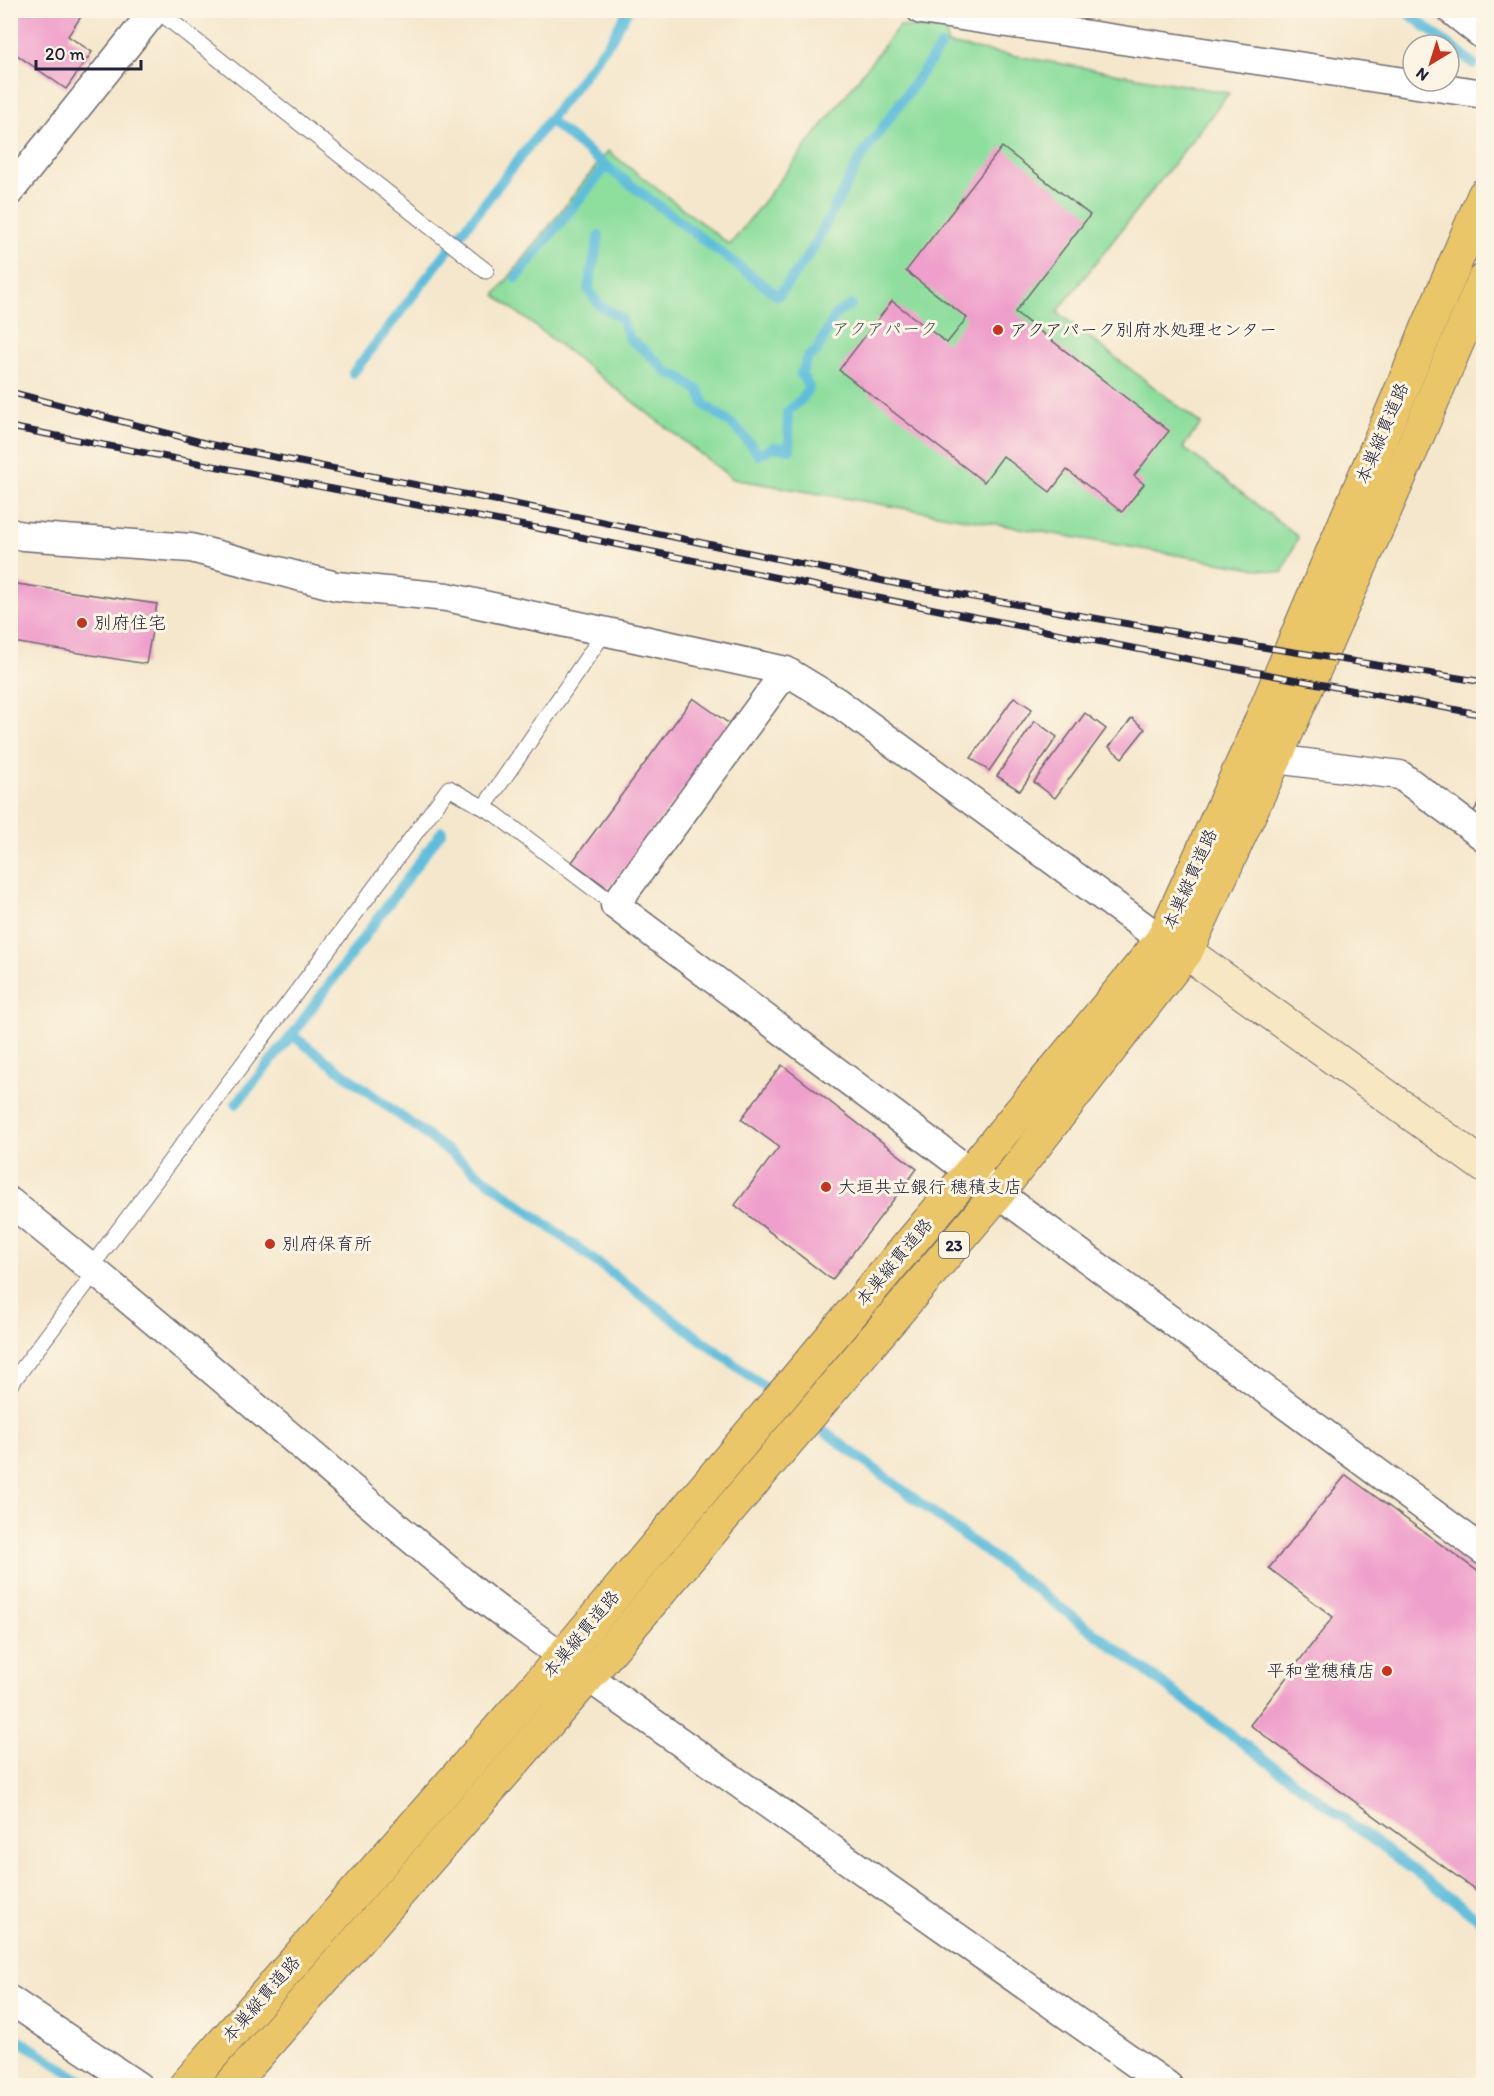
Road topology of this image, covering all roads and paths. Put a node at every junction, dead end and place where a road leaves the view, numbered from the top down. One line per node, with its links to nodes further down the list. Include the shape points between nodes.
1 (156, 10): 6 (street); 8 (lane)
2 (921, 10): 5 (street)
3 (1451, 10): 4 (street)
4 (1484, 36)
5 (1484, 94)
6 (10, 191)
7 (1484, 195): 13 (main road, 本巣縦貫道路 / 23)
8 (486, 271)
9 (1484, 279): 13 (main road, 本巣縦貫道路 / 23, via 1412,449)
10 (10, 533): 11 (street, via 191,548 336,586 447,597)
11 (604, 633): 12 (street); 14 (lane)
12 (786, 671): 16 (street); 17 (street, via 837,702)
13 (1261, 755): 15 (street, via 1400,775); 17 (main road, 本巣縦貫道路 / 23)
14 (484, 807): 16 (lane); 22 (lane, via 449,788)
15 (1484, 837)
16 (615, 904): 19 (street)
17 (1174, 946): 18 (street); 19 (main road, 本巣縦貫道路 / 23); 20 (main road, 本巣縦貫道路 / 23)
18 (1484, 1166)
19 (971, 1172): 20 (street); 25 (main road, 本巣縦貫道路 / 23)
20 (998, 1193): 24 (street); 26 (main road, 本巣縦貫道路 / 23)
21 (10, 1202): 22 (street)
22 (93, 1269): 23 (lane); 25 (street, via 471,1589)
23 (10, 1385)
24 (1484, 1551)
25 (563, 1656): 26 (street); 29 (main road, 本巣縦貫道路 / 23)
26 (588, 1677): 30 (main road, 本巣縦貫道路 / 23); 31 (street)
27 (10, 2000): 28 (street)
28 (138, 2085)
29 (185, 2085)
30 (230, 2085)
31 (1168, 2085)

